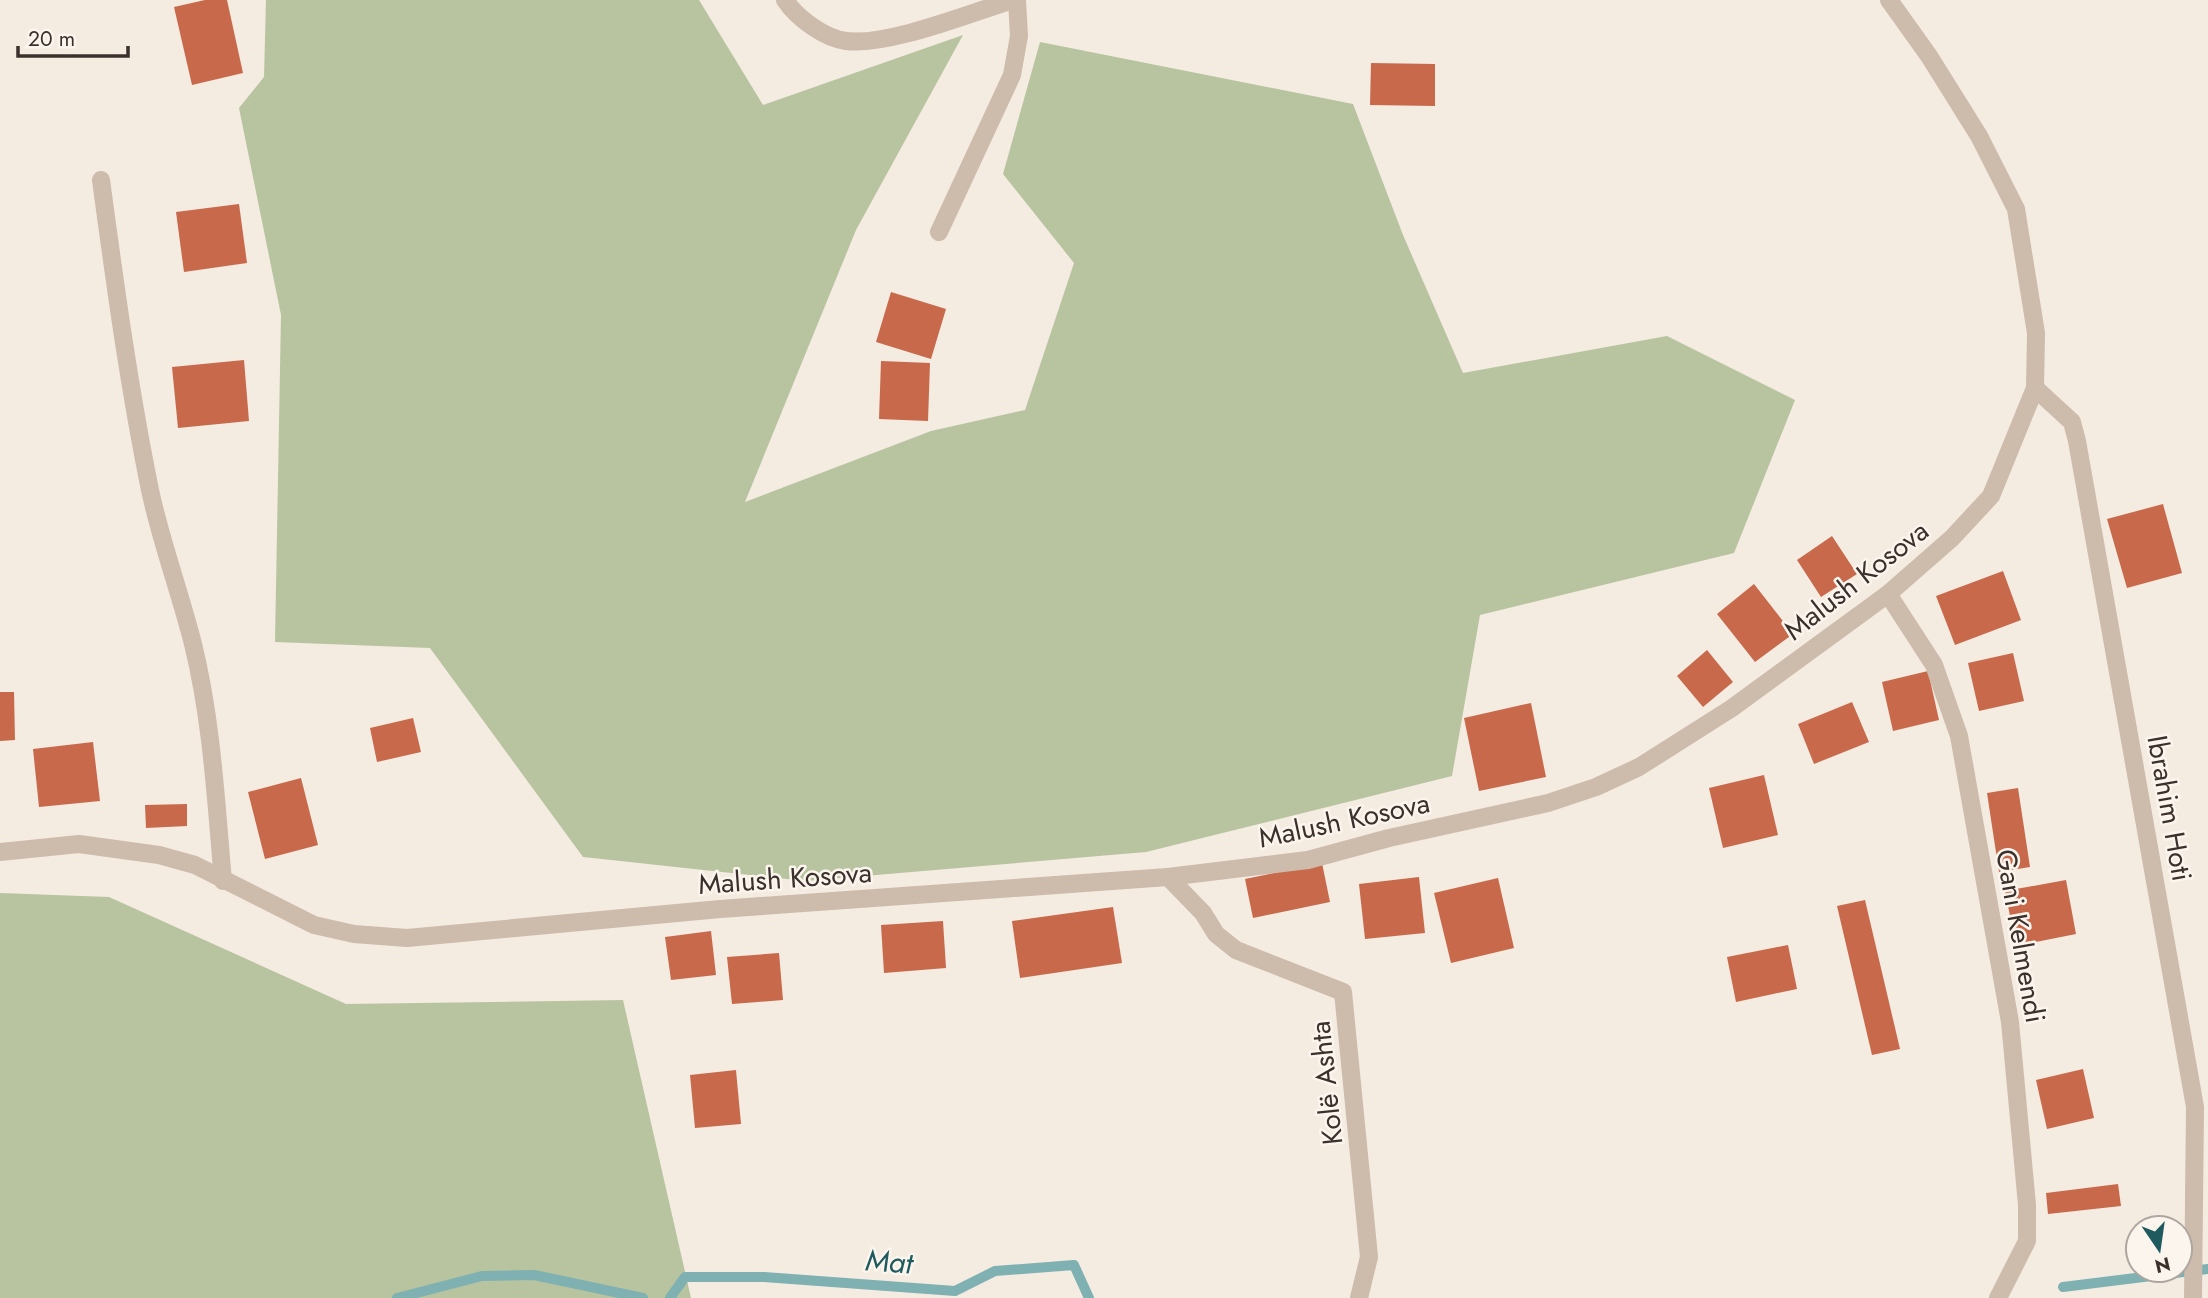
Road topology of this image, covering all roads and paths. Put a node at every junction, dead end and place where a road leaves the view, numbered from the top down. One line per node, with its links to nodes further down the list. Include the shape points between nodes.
1 (785, 0): 2 (street, via 814,27 845,41 891,36)
2 (1015, 0): 5 (street, via 1019,36 1012,75)
3 (1889, 0): 6 (street, Malush Kosova, via 1979,136 2016,209 2036,333)
4 (101, 180): 10 (street, via 118,310 151,492 204,693)
5 (939, 232)
6 (2035, 388): 7 (street, Malush Kosova, via 1991,496 1952,538); 13 (street, Ibrahim Hoti, via 2072,422 2110,617 2195,1107)
7 (1888, 594): 9 (street, Malush Kosova, via 1693,734 1596,787 1548,803 1308,860); 12 (street, Gani Kelmendi, via 1934,665 1959,736 2010,1022 2027,1241)
8 (0, 852): 10 (street, Malush Kosova, via 79,844 159,855 195,865)
9 (1168, 877): 10 (street, Malush Kosova, via 720,909 407,939 314,925); 11 (street, Kolë Ashta, via 1203,913 1216,934 1236,950 1343,992 1369,1257)
10 (223, 881)
11 (1359, 1298)
12 (1998, 1298)
13 (2193, 1298)

